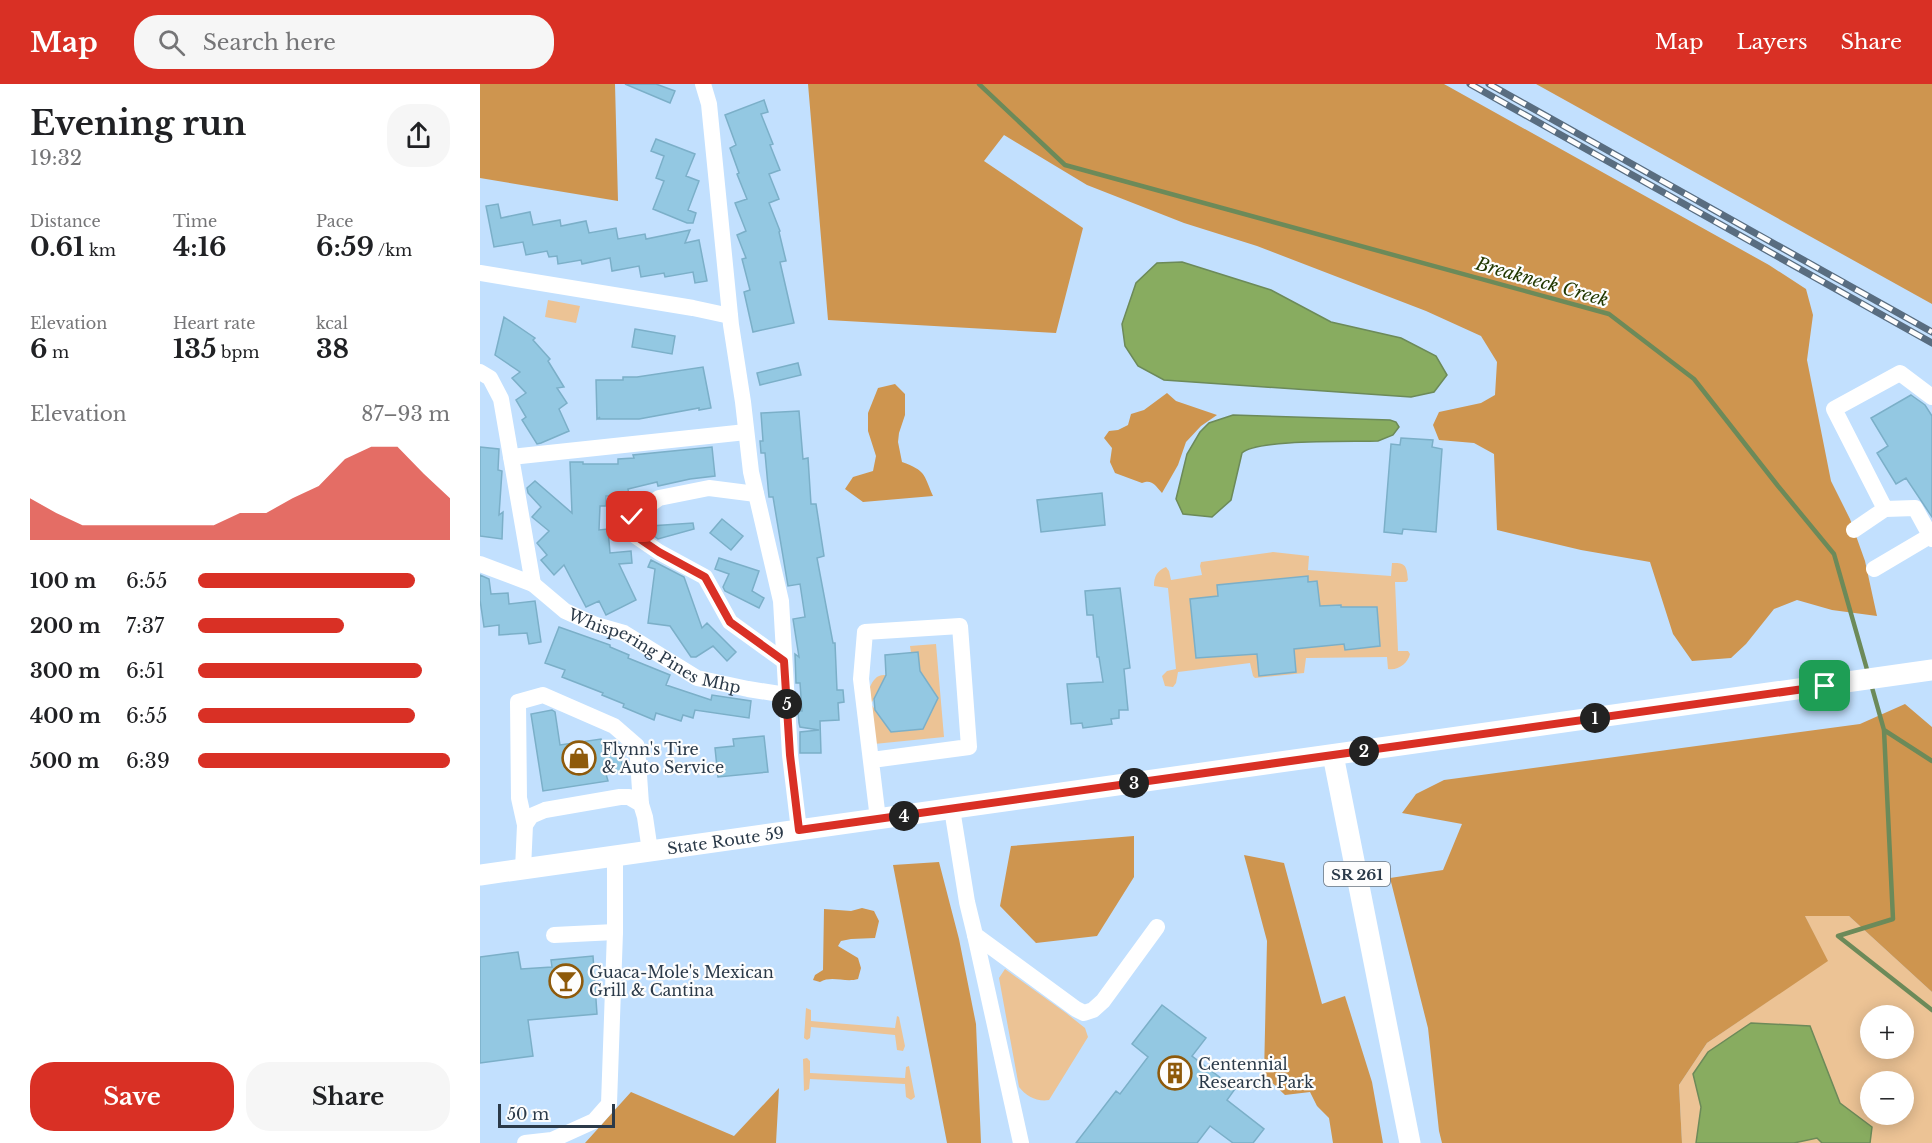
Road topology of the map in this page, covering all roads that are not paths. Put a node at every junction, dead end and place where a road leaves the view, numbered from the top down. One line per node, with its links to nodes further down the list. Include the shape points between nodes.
1 (703, 84): 3 (street, via 716,163)
2 (480, 273): 3 (street)
3 (730, 316): 6 (street)
4 (480, 372): 7 (street, via 490,378 501,399)
5 (1932, 397): 9 (street, via 1899,374 1834,409)
6 (746, 432): 7 (street); 8 (street)
7 (511, 458): 14 (street)
8 (756, 494): 15 (street, via 781,601); 15 (street, via 709,488 659,498 632,517 637,537 705,577 730,622)
9 (1885, 509): 10 (street); 11 (street, via 1915,508)
10 (1854, 530)
11 (1931, 537): 13 (street)
12 (480, 564): 14 (street, Whispering Pines Mhp)
13 (1874, 569)
14 (533, 584): 17 (street, Whispering Pines Mhp, via 565,611 624,633 697,678)
15 (784, 661): 17 (street)
16 (1932, 670): 18 (main road, State Route 59)
17 (786, 695): 24 (street)
18 (1333, 755): 21 (main road, State Route 59); 35 (main road, SR 261)
19 (872, 760): 19 (street, via 861,680 865,632 960,626 969,747); 22 (street)
20 (642, 804): 23 (street, via 629,797 597,800 545,810 531,816); 23 (street, via 637,746 614,726 543,695 518,702 519,798); 25 (street)
21 (952, 809): 22 (main road, State Route 59); 31 (street)
22 (878, 819): 24 (main road, State Route 59)
23 (525, 825): 27 (street)
24 (799, 830): 25 (main road, State Route 59)
25 (651, 851): 26 (main road, State Route 59)
26 (615, 856): 27 (main road, State Route 59); 30 (street)
27 (523, 869): 28 (main road, State Route 59)
28 (480, 876)
29 (1157, 927): 31 (street, via 1104,1002 1084,1013)
30 (615, 932): 32 (street); 33 (street, via 609,1104 594,1121 552,1140)
31 (975, 934): 34 (street)
32 (554, 935)
33 (525, 1143)
34 (1021, 1143)
35 (1410, 1143)

